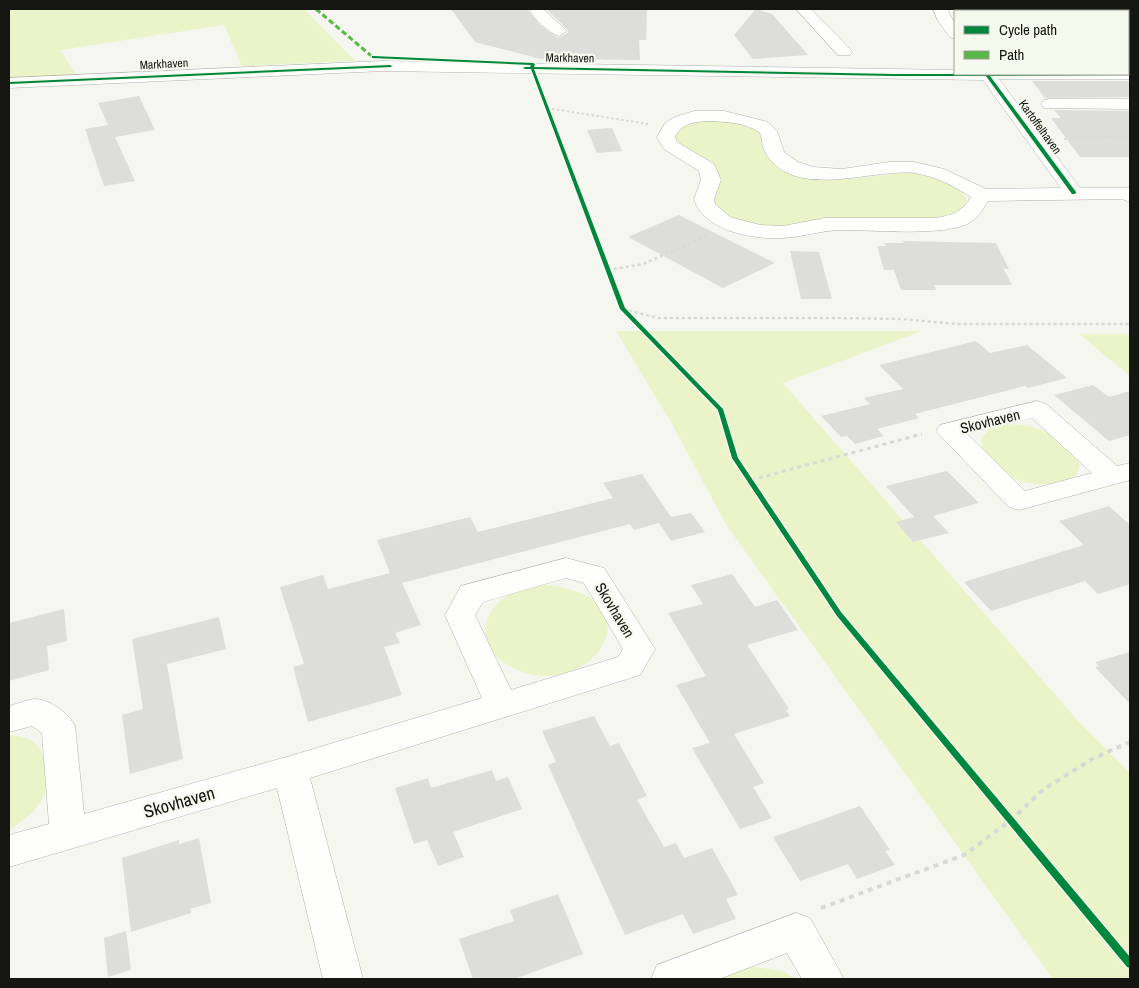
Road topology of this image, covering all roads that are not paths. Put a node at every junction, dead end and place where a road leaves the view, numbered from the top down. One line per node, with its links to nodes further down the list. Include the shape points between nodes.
1 (536, 9): 4 (street)
2 (803, 9): 6 (street)
3 (940, 9): 5 (street)
4 (559, 31)
5 (954, 33)
6 (844, 52)
7 (954, 74): 9 (street, Markhaven, via 383,66)
8 (988, 75): 13 (street, Kartoffelhaven)
9 (9, 83)
10 (1050, 104): 11 (street, Kartoffelhaven)
11 (1130, 104)
12 (1129, 188): 13 (street)
13 (1074, 193): 14 (street)
14 (982, 195): 14 (street, via 946,177 912,168 890,168 851,175 811,173 781,159 773,150 772,135 763,127 743,119 704,116 685,119 670,128 666,137 670,145 707,168 711,180 704,199 706,206 723,220 759,231 783,232 825,224 936,224 959,220 972,212)
15 (1121, 473): 15 (street, Skovhaven, via 1019,501 949,431 1037,409)
16 (501, 704): 16 (street, Skovhaven, via 629,666 639,649 594,575 566,568 472,594 460,615); 18 (street, Skovhaven)
17 (9, 719): 19 (street, via 36,712 58,726)
18 (290, 770): 19 (street, Skovhaven); 21 (street)
19 (68, 834): 20 (street, Skovhaven)
20 (9, 851)
21 (342, 979)
22 (671, 979): 23 (street, via 796,932)
23 (824, 979)

